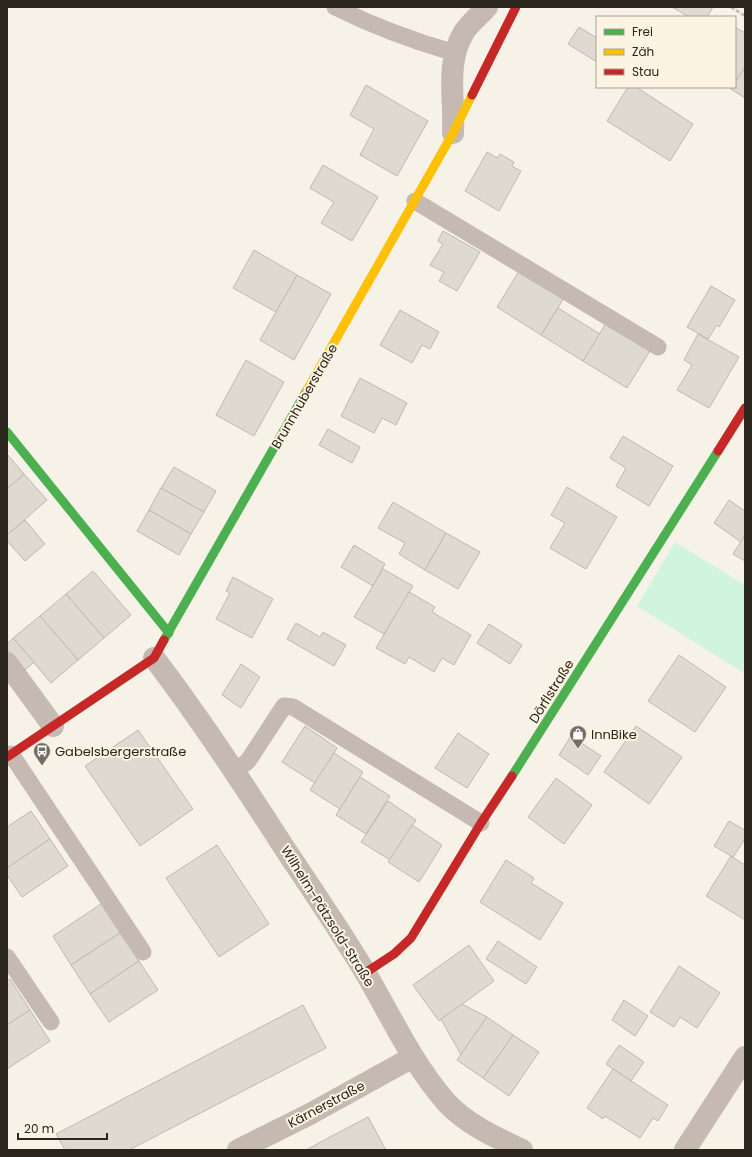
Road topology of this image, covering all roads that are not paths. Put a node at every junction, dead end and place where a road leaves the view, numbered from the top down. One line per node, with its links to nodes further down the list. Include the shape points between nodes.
1 (335, 7): 4 (lane, via 364,22 422,44)
2 (488, 7): 4 (street, Brunnhuberstraße, via 464,32)
3 (516, 7): 5 (street, Brunnhuberstraße)
4 (455, 53): 5 (street, Brunnhuberstraße, via 452,83)
5 (453, 133): 6 (street, Brunnhuberstraße)
6 (414, 201): 7 (lane); 10 (street, Brunnhuberstraße)
7 (658, 347)
8 (745, 408): 16 (street, Dörflstraße, via 554,712)
9 (7, 432): 10 (street)
10 (169, 632): 11 (street, Brunnhuberstraße)
11 (154, 658): 13 (street); 15 (street, Wilhelm-Pätzsold-Straße)
12 (7, 663): 13 (street)
13 (53, 726): 14 (street)
14 (9, 755): 17 (lane)
15 (235, 771): 16 (lane, via 248,761 284,706 293,706); 19 (street, Wilhelm-Pätzsold-Straße)
16 (481, 823): 19 (street, Dörflstraße, via 411,938 394,954)
17 (143, 952)
18 (7, 957): 20 (lane)
19 (365, 973): 21 (street, Wilhelm-Pätzsold-Straße)
20 (51, 1022)
21 (413, 1057): 23 (street, Kärnerstraße); 24 (street, Wilhelm-Pätzsold-Straße, via 447,1103 468,1121)
22 (745, 1057): 25 (street)
23 (238, 1150)
24 (522, 1150)
25 (685, 1150)

